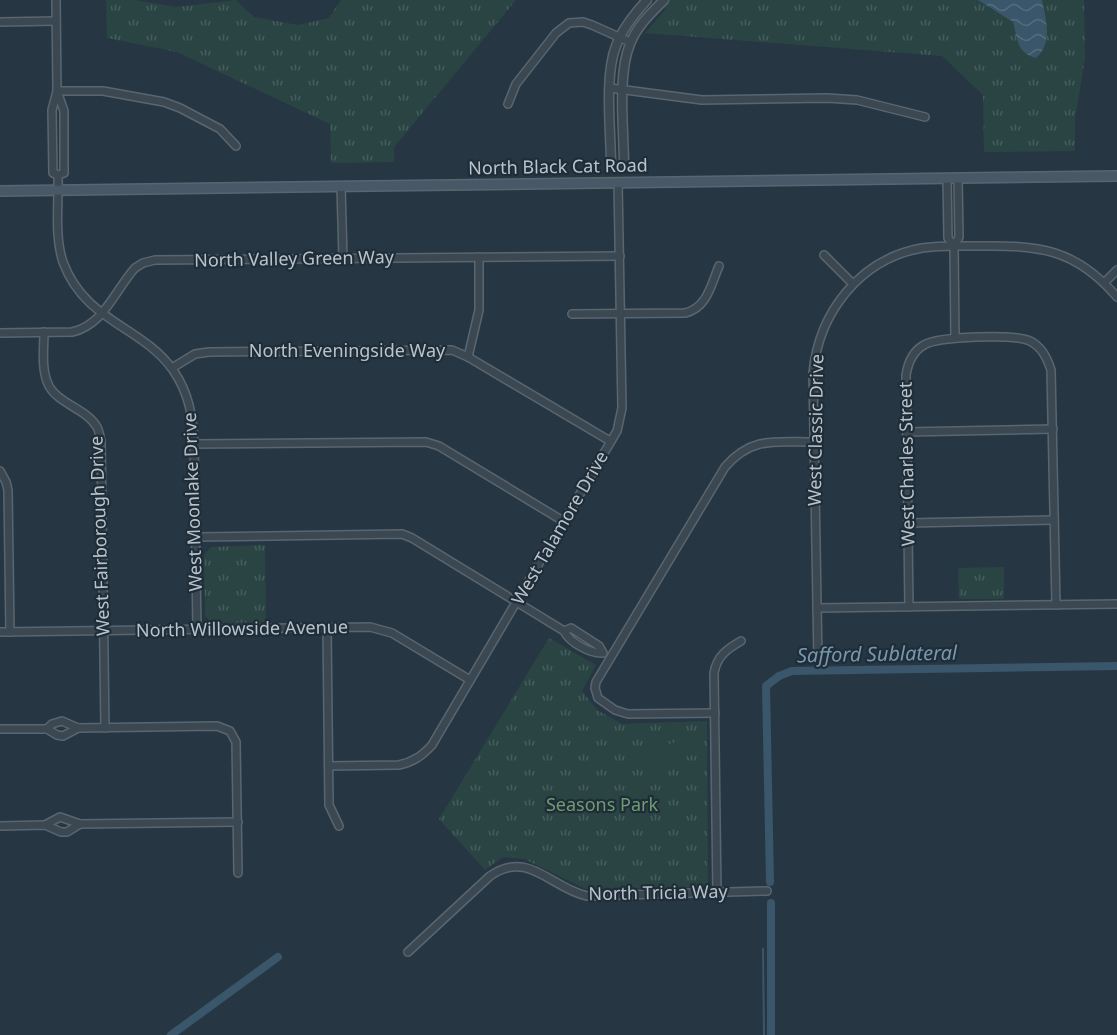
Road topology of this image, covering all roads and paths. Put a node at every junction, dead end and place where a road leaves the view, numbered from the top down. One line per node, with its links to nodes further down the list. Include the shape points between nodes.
1 (56, 0): 4 (street)
2 (647, 0): 6 (street)
3 (664, 0): 7 (street)
4 (56, 21): 5 (street); 10 (street)
5 (0, 22)
6 (620, 38): 7 (street); 8 (street, via 613,55); 11 (street, via 583,22 564,26 516,84)
7 (630, 42): 9 (street)
8 (610, 88): 9 (street); 14 (street, via 611,165)
9 (623, 89): 12 (street, via 702,100 857,100); 14 (street, via 624,165)
10 (57, 91): 13 (street, via 103,91 164,102 220,129); 15 (street, via 52,110 53,173); 15 (street, via 64,111 64,173)
11 (508, 104)
12 (924, 117)
13 (236, 146)
14 (618, 168): 19 (street)
15 (58, 175): 21 (street, West Moonlake Drive)
16 (1117, 176): 18 (main road, North Black Cat Road)
17 (947, 179): 18 (main road, North Black Cat Road); 19 (main road, North Black Cat Road); 23 (street, via 948,238)
18 (958, 179): 23 (street, via 959,237)
19 (618, 183): 20 (main road, North Black Cat Road); 25 (street, West Talamore Drive)
20 (341, 186): 21 (main road, North Black Cat Road); 27 (street)
21 (58, 190): 22 (main road, North Black Cat Road); 33 (street, West Moonlake Drive, via 58,237 64,263 79,291)
22 (0, 191)
23 (954, 246): 30 (street, West Classic Drive, via 1016,245 1047,250 1077,262); 31 (street, West Classic Drive, via 897,255); 38 (street)
24 (824, 255): 31 (street)
25 (620, 256): 26 (street, North Valley Green Way); 35 (street, West Talamore Drive)
26 (479, 257): 27 (street, North Valley Green Way); 39 (street, via 479,310)
27 (343, 258): 33 (street, North Valley Green Way, via 155,260 135,268)
28 (719, 266): 35 (street, via 702,305 695,311)
29 (1117, 270): 30 (street)
30 (1104, 283): 32 (street, West Classic Drive)
31 (853, 284): 44 (street, West Classic Drive, via 831,312 817,346 813,373)
32 (1117, 297)
33 (101, 314): 36 (street, North Valley Green Way, via 82,330); 40 (street, West Moonlake Drive, via 151,348)
34 (572, 314): 35 (street)
35 (621, 314): 43 (street, West Talamore Drive, via 621,420)
36 (44, 332): 37 (street, North Valley Green Way); 60 (street, West Fairborough Drive, via 48,385 97,427 101,441)
37 (0, 333)
38 (955, 338): 41 (street, West Charles Street, via 1017,338 1040,348 1051,370); 42 (street, West Charles Street, via 923,345 913,354 906,375)
39 (468, 357): 40 (street, North Eveningside Way, via 438,349 221,351 195,354); 43 (street, North Eveningside Way)
40 (172, 368): 45 (street, West Moonlake Drive, via 189,402)
41 (1053, 429): 42 (street); 47 (street, West Charles Street)
42 (907, 432): 51 (street, West Charles Street)
43 (610, 441): 48 (street, West Talamore Drive)
44 (814, 442): 57 (street, West Classic Drive); 64 (street, via 768,442 750,446 736,455 725,467)
45 (194, 444): 48 (street, via 426,442 439,446); 52 (street, West Moonlake Drive)
46 (0, 471): 50 (street, via 8,490)
47 (1054, 520): 51 (street); 55 (street, West Charles Street)
48 (563, 521): 53 (street, West Talamore Drive)
49 (0, 522): 50 (street)
50 (9, 522): 62 (street)
51 (908, 523): 56 (street, West Charles Street)
52 (195, 537): 53 (street, via 402,534); 59 (street, West Moonlake Drive)
53 (517, 601): 64 (street, via 594,654 603,653); 66 (street, West Talamore Drive)
54 (1117, 604): 55 (street)
55 (1056, 605): 56 (street)
56 (909, 607): 57 (street)
57 (817, 608): 65 (street, West Classic Drive)
58 (327, 628): 59 (street, North Willowside Avenue); 66 (street, North Willowside Avenue, via 383,629); 72 (street)
59 (197, 629): 60 (street, North Willowside Avenue)
60 (103, 631): 62 (street, North Willowside Avenue); 69 (street, West Fairborough Drive)
61 (0, 632): 62 (street, North Willowside Avenue)
62 (10, 632)
63 (741, 641): 67 (street, via 719,657 716,665)
64 (611, 658): 67 (street, via 597,682 596,693 615,710 628,714)
65 (818, 661)
66 (470, 680): 72 (street, West Talamore Drive, via 432,745 417,759 399,765)
67 (715, 713): 80 (street)
68 (78, 728): 69 (street); 71 (street, via 62,721); 71 (street, via 63,736)
69 (105, 728): 73 (street, via 217,726 230,731 236,742)
70 (0, 729): 71 (street)
71 (47, 729)
72 (329, 766): 77 (street, via 329,806)
73 (238, 822): 74 (street); 78 (street)
74 (80, 824): 75 (street, via 60,817); 75 (street, via 67,832)
75 (45, 825): 76 (street)
76 (0, 826)
77 (339, 826)
78 (238, 873)
79 (767, 891): 80 (street, North Tricia Way)
80 (717, 893): 81 (street, North Tricia Way, via 587,896 568,890 529,867 510,866 490,876)
81 (408, 952)

